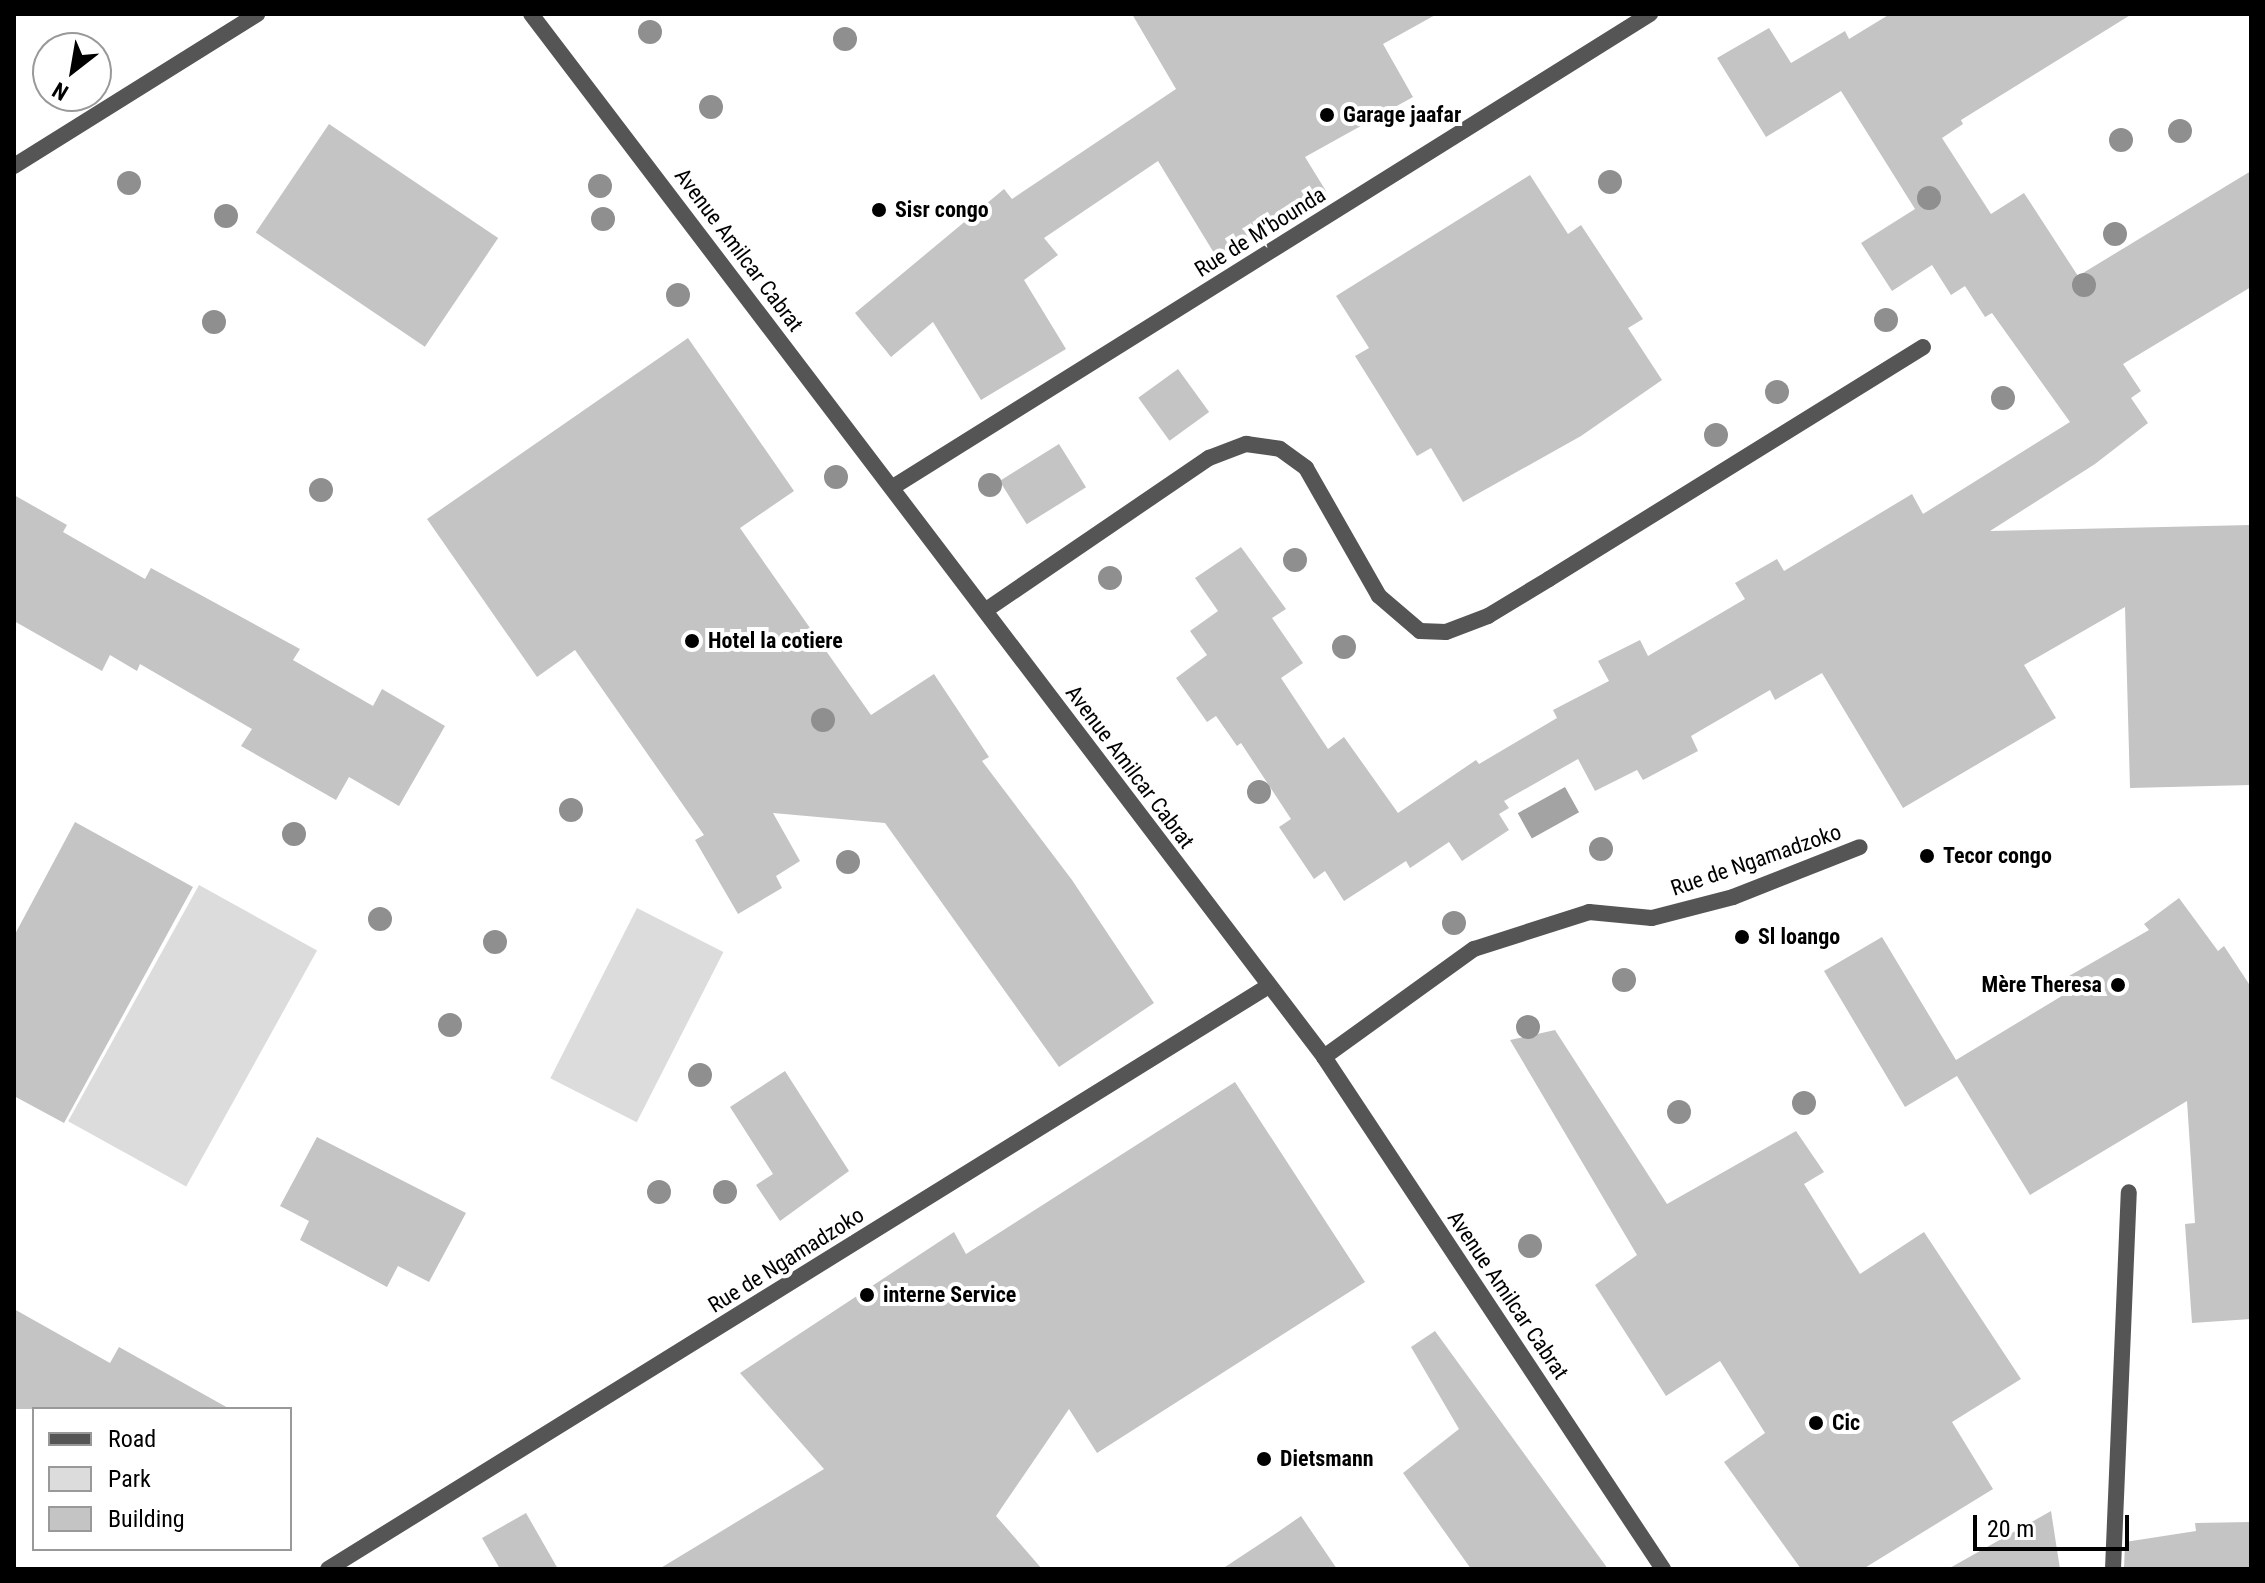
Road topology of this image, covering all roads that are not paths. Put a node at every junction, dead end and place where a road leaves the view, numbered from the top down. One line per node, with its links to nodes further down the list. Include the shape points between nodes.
1 (257, 14): 4 (street)
2 (531, 14): 6 (street, Avenue Amilcar Cabrat)
3 (1650, 14): 6 (street, Rue de M'bounda)
4 (14, 166)
5 (1923, 347): 7 (street, via 1525,594 1446,632 1420,631 1379,596 1306,468 1280,449 1246,444 1209,458)
6 (893, 487): 7 (street, Avenue Amilcar Cabrat)
7 (986, 610): 9 (street, Avenue Amilcar Cabrat)
8 (1860, 847): 10 (street, Rue de Ngamadzoko, via 1733,897 1652,918 1589,912 1474,949)
9 (1267, 987): 10 (street, Avenue Amilcar Cabrat); 12 (street, Rue de Ngamadzoko)
10 (1324, 1057): 13 (street, Avenue Amilcar Cabrat)
11 (2129, 1192): 14 (street)
12 (328, 1569)
13 (1663, 1569)
14 (2113, 1569)

